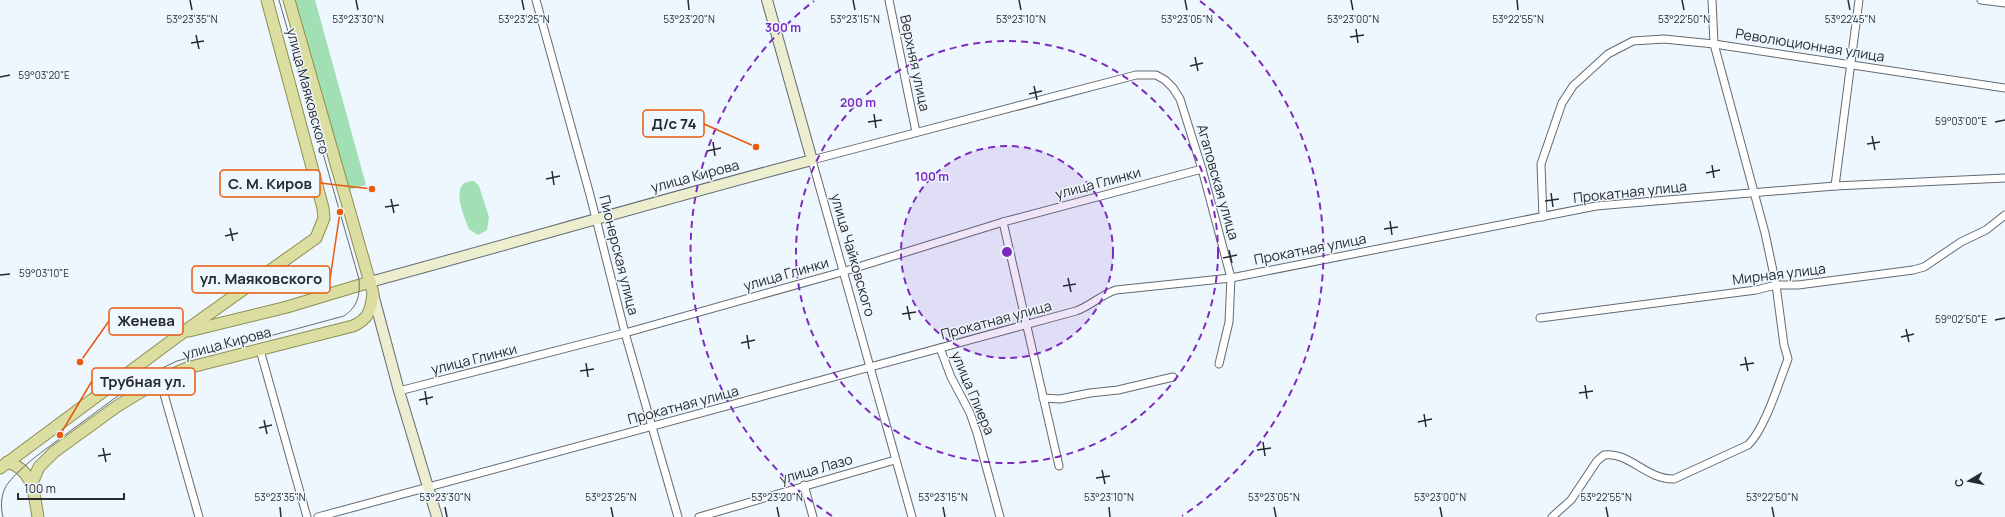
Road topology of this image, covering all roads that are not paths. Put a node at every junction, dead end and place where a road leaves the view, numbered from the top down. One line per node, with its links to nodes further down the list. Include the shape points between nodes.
1 (267, 0): 30 (main road, улица Маяковского, via 312,164 324,218 316,238 308,245)
2 (289, 0): 27 (main road, улица Маяковского)
3 (536, 0): 22 (street, Пионерская улица)
4 (767, 0): 15 (main road, улица Чайковского)
5 (889, 0): 14 (street, Верхняя улица)
6 (1712, 0): 10 (street)
7 (1859, 0): 11 (street)
8 (1981, 0): 9 (street)
9 (2005, 3)
10 (1714, 44): 11 (street, Революционная улица); 19 (street); 21 (street, Революционная улица, via 1664,39 1633,41 1608,54 1573,86 1562,103 1542,158)
11 (1849, 65): 13 (street, Революционная улица); 18 (street)
12 (1146, 74): 14 (street, улица Кирова); 16 (street, Агаповская улица, via 1156,75 1165,80 1178,94)
13 (2005, 88)
14 (916, 132): 15 (street, улица Кирова)
15 (812, 160): 22 (main road, улица Кирова); 24 (street, улица Чайковского)
16 (1202, 169): 23 (street, улица Глинки); 25 (street, Агаповская улица)
17 (2005, 178): 18 (street, Прокатная улица)
18 (1834, 186): 19 (street, Прокатная улица)
19 (1754, 193): 21 (street, Прокатная улица, via 1596,206); 26 (street)
20 (2005, 215): 26 (street, Мирная улица, via 1986,230 1961,242 1924,267 1798,285)
21 (1543, 217): 25 (street, Прокатная улица)
22 (596, 219): 27 (main road, улица Кирова); 31 (street, Пионерская улица)
23 (1004, 222): 24 (street, улица Глинки); 29 (street)
24 (842, 272): 31 (street, улица Глинки); 35 (street, улица Чайковского)
25 (1231, 278): 29 (street, Прокатная улица, via 1116,290 1100,296 1083,309); 34 (street, Агаповская улица, via 1229,322)
26 (1776, 285): 28 (street, Мирная улица, via 1756,290); 57 (street, via 1780,326 1788,359 1754,440 1674,479 1656,476 1619,456 1604,455 1596,461 1571,500)
27 (371, 287): 30 (main road); 33 (main road, улица Кирова, via 371,309 368,317 361,323); 38 (main road, улица Маяковского)
28 (1540, 318)
29 (1027, 325): 32 (street, Прокатная улица); 39 (street)
30 (182, 333): 42 (main road, улица Маяковского)
31 (626, 334): 38 (street, улица Глинки); 40 (street, Пионерская улица)
32 (940, 348): 35 (street, Прокатная улица); 56 (street, улица Глиера, via 950,377 970,413)
33 (260, 350): 37 (main road, улица Кирова, via 188,368); 49 (street)
34 (1219, 364)
35 (870, 367): 40 (street, Прокатная улица); 41 (street, улица Чайковского)
36 (1173, 377): 39 (street, via 1118,390 1060,399)
37 (160, 380): 44 (main road, улица Кирова, via 116,407 54,452 39,467); 48 (street)
38 (399, 391): 46 (main road, улица Маяковского)
39 (1043, 398): 43 (street)
40 (653, 427): 46 (street, Прокатная улица); 52 (street, Пионерская улица)
41 (895, 460): 45 (street, улица Лазо); 55 (street, улица Чайковского)
42 (4, 465): 44 (main road, via 16,465 25,472)
43 (1059, 466)
44 (32, 483): 47 (main road)
45 (804, 486): 53 (street, улица Лазо); 54 (street)
46 (428, 488): 50 (street, Прокатная улица); 51 (main road, улица Маяковского)
47 (38, 517)
48 (199, 517)
49 (307, 517)
50 (318, 517)
51 (437, 517)
52 (678, 517)
53 (699, 517)
54 (813, 517)
55 (912, 517)
56 (1000, 517)
57 (1552, 517)

